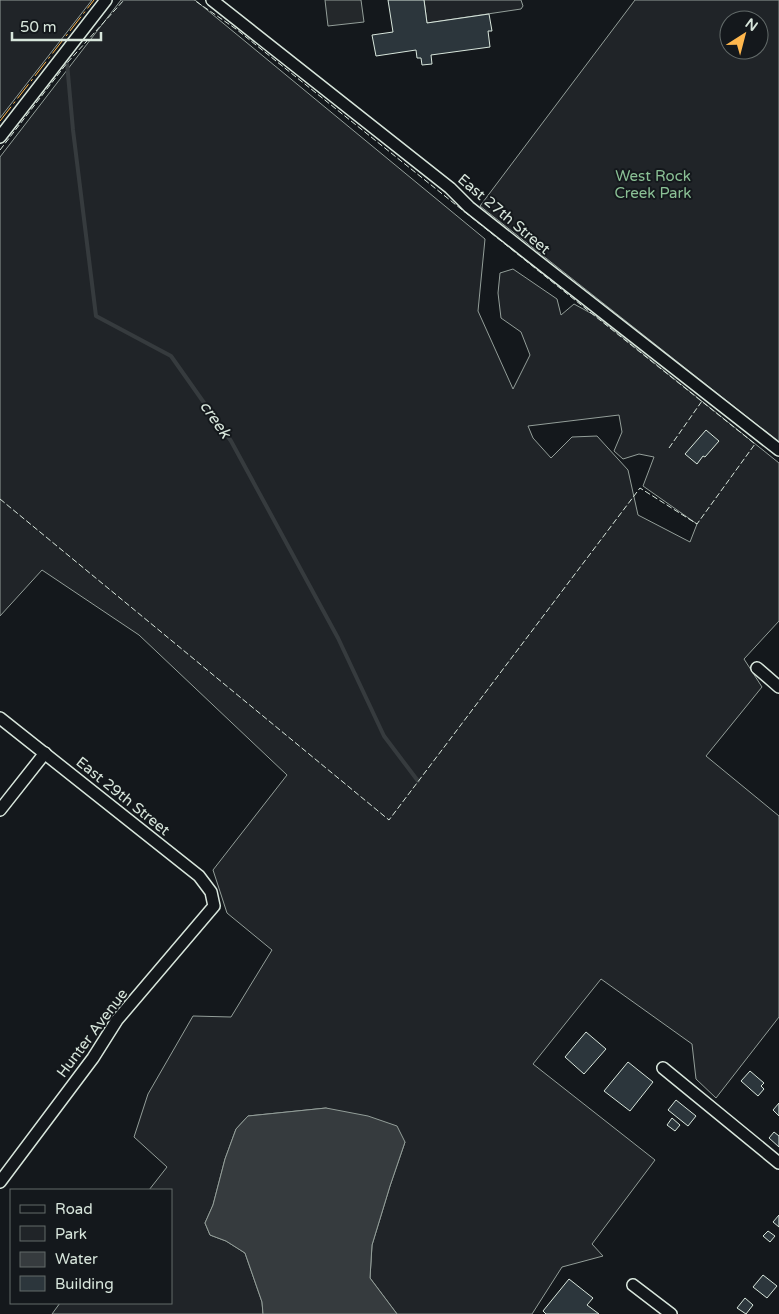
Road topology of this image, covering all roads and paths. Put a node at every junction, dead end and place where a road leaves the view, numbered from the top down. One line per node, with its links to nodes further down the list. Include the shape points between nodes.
1 (106, 0): 3 (street)
2 (212, 0): 4 (street, East 27th Street, via 450,188 543,266)
3 (0, 137)
4 (779, 450)
5 (757, 668): 6 (street)
6 (779, 687)
7 (0, 718): 8 (street, East 29th Street)
8 (45, 753): 9 (street); 10 (street, East 29th Street, via 199,876 211,892)
9 (0, 810)
10 (214, 906): 13 (street, Hunter Avenue, via 117,1020 93,1058)
11 (663, 1068): 12 (street)
12 (779, 1163)
13 (0, 1182)
14 (633, 1285): 15 (street)
15 (671, 1314)

